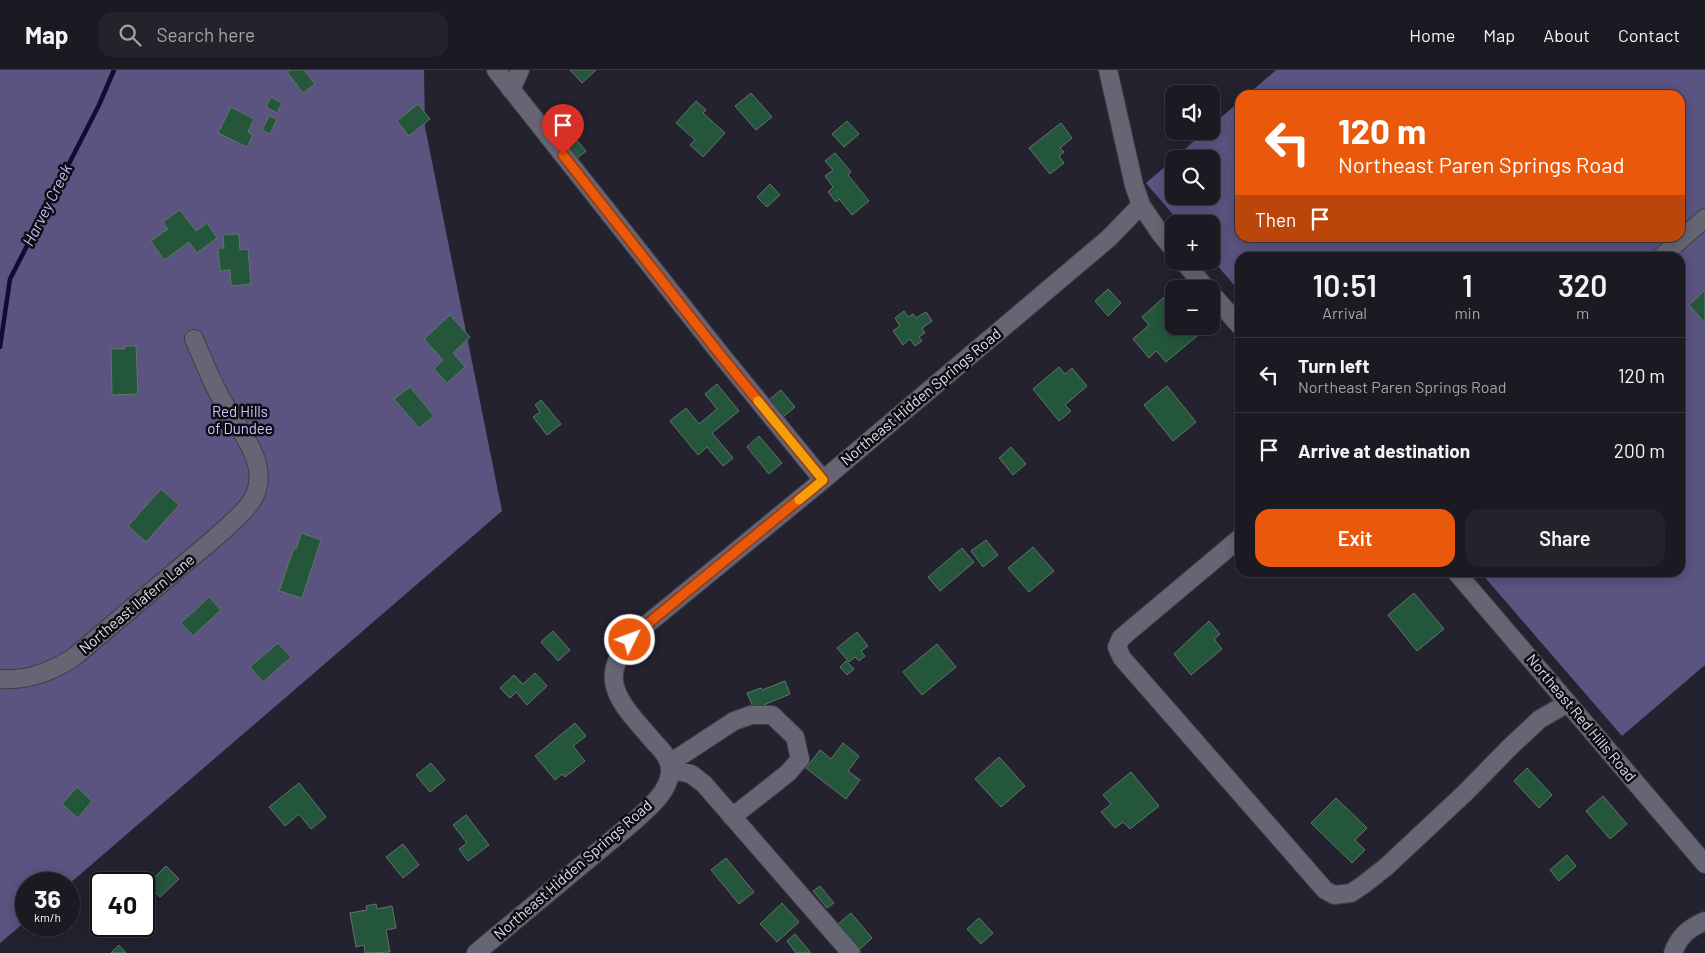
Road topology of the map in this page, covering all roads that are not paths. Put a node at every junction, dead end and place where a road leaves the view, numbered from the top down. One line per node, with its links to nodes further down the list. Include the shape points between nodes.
1 (496, 70): 4 (street)
2 (520, 70): 4 (street)
3 (1108, 70): 5 (street)
4 (511, 90): 16 (street)
5 (1141, 205): 8 (street); 16 (street, Northeast Hidden Springs Road, via 1109,238)
6 (1705, 218): 7 (street)
7 (1685, 236)
8 (1165, 239)
9 (1678, 242): 10 (street)
10 (1667, 252)
11 (1191, 270): 12 (street)
12 (1199, 280)
13 (1220, 303): 14 (street)
14 (1235, 320)
15 (194, 339): 19 (street, Northeast Ilafern Lane, via 224,404 250,445 260,472 255,495 210,543 73,658 53,670 29,678)
16 (823, 480): 21 (street, Northeast Hidden Springs Road, via 640,630 620,652 613,671 620,700 663,751)
17 (1235, 542): 20 (street, via 1121,638 1117,648 1122,658 1325,890 1334,895 1351,893 1386,867 1540,719)
18 (1460, 577): 20 (street, Northeast Red Hills Road)
19 (0, 679)
20 (1568, 703): 23 (street, Northeast Red Hills Road)
21 (670, 766): 22 (street, via 691,774 704,784); 22 (street, via 734,720 751,715 772,716 795,737 800,759); 25 (street, Northeast Hidden Springs Road, via 663,791 644,812)
22 (732, 817): 26 (street)
23 (1705, 864)
24 (1705, 921): 27 (street, via 1680,937)
25 (476, 953)
26 (851, 953)
27 (1673, 953)

